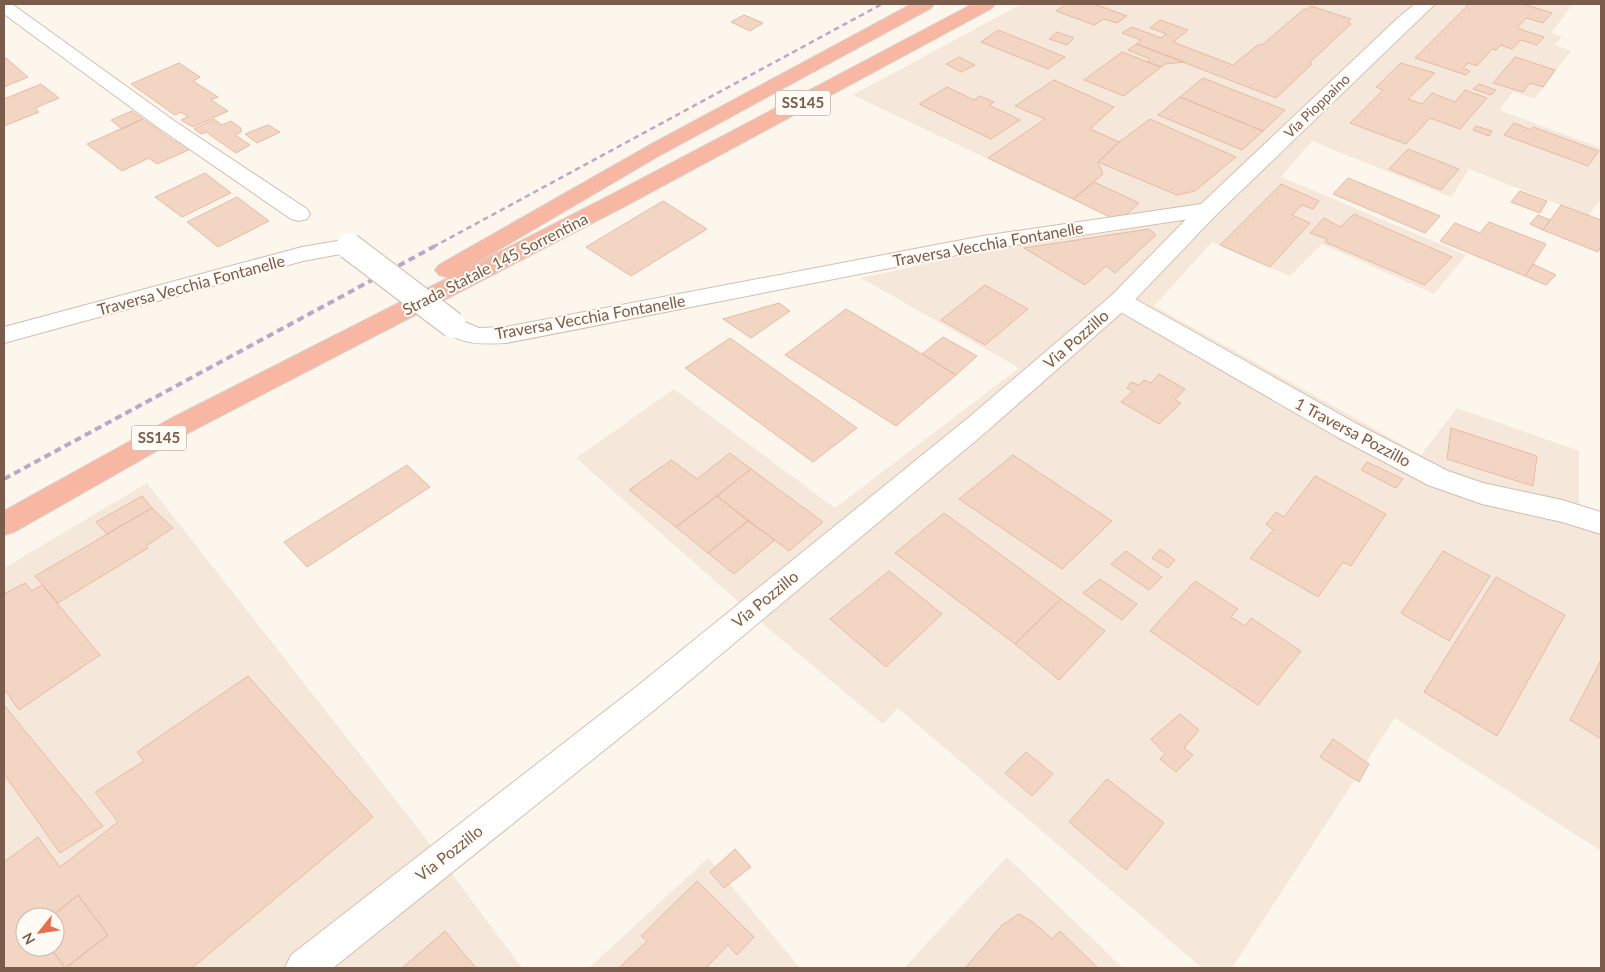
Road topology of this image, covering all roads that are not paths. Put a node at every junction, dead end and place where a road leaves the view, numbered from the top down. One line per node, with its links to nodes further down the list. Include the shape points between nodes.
1 (924, 4): 9 (highway, via 655,150 471,255)
2 (986, 4): 9 (highway, Strada Statale 145 Sorrentina / SS145, via 619,200)
3 (1426, 4): 5 (street, Via Pioppaino)
4 (4, 6): 6 (street, via 166,124)
5 (1208, 210): 7 (street, Via Pozzillo); 8 (street, Traversa Vecchia Fontanelle, bridge, via 983,243 506,334 476,336 454,325 348,246 302,254)
6 (299, 214)
7 (1120, 301): 10 (street, 1 Traversa Pozzillo, via 1348,432 1438,478 1482,493 1562,510); 12 (street, Via Pozzillo, via 977,425 652,693)
8 (4, 335)
9 (316, 356): 11 (highway, Strada Statale 145 Sorrentina / SS145, via 179,426)
10 (1601, 523)
11 (4, 524)
12 (304, 968)

